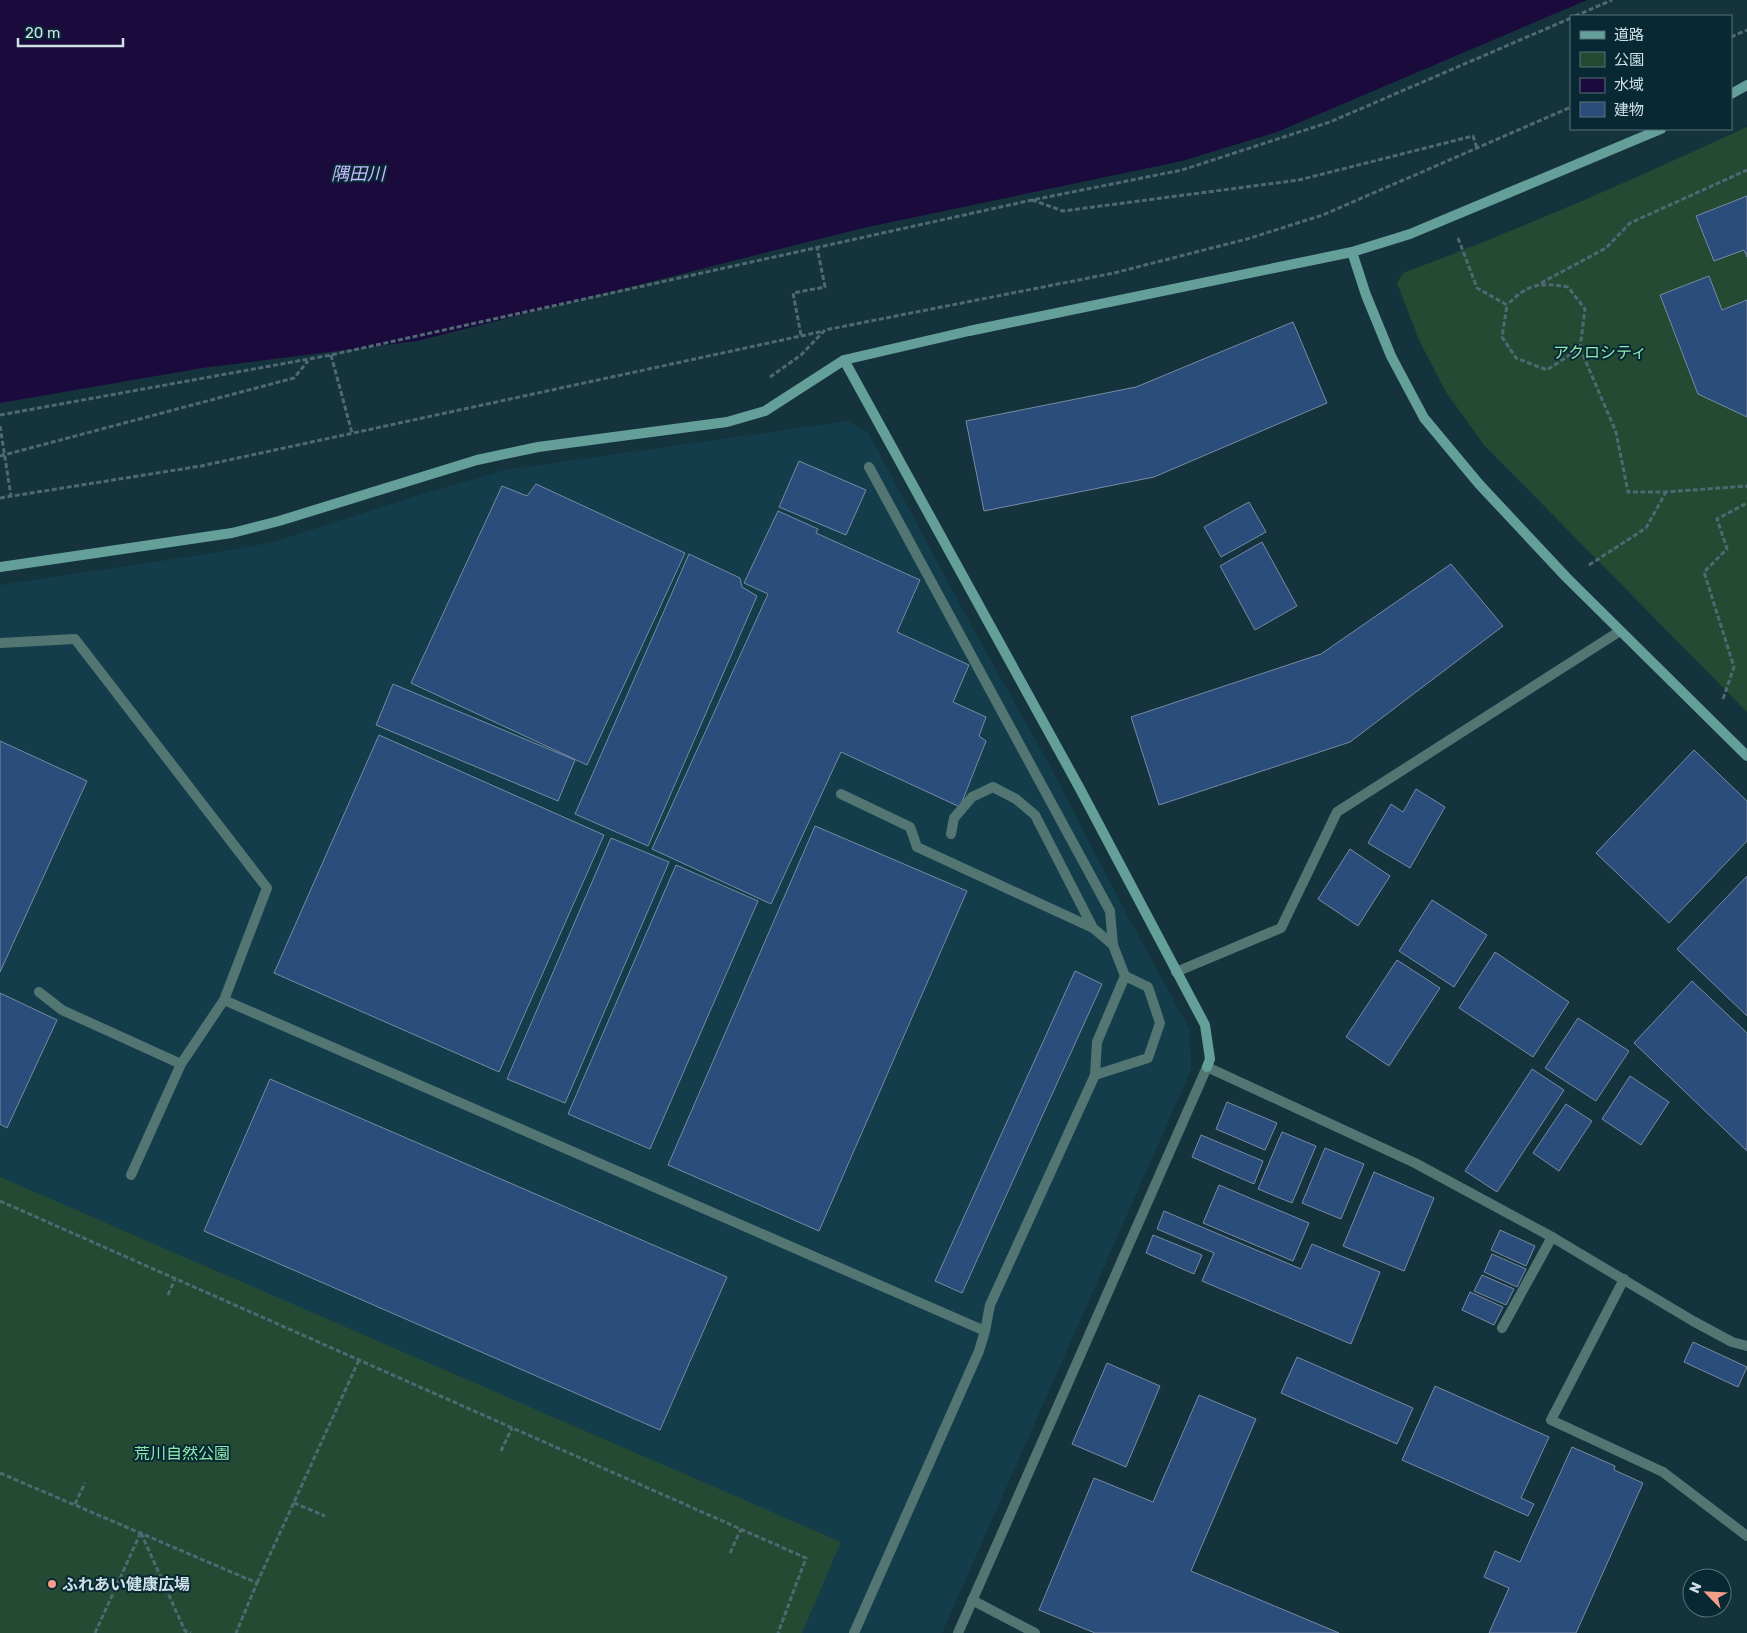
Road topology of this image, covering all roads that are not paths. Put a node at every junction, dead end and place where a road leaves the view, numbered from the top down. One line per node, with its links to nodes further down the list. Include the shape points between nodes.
1 (1747, 85): 2 (street)
2 (1732, 93)
3 (1659, 130): 4 (street, via 1410,234)
4 (1352, 252): 5 (street); 8 (street, via 1391,356 1424,418 1479,484)
5 (844, 360): 7 (street, via 765,411 727,422 538,447 477,460 232,533); 15 (street, via 1079,786)
6 (869, 467): 14 (street, via 1110,911)
7 (0, 567)
8 (1620, 631): 10 (street); 15 (street, via 1337,812 1281,928)
9 (0, 643): 18 (street, via 75,639 267,888)
10 (1747, 756)
11 (841, 794): 13 (street, via 910,827 918,847)
12 (951, 834): 13 (street, via 954,818 972,797 993,787 1016,799 1035,815)
13 (1093, 928): 14 (street)
14 (1113, 945): 16 (street)
15 (1176, 972): 20 (street, via 1204,1025 1210,1059)
16 (1125, 976): 21 (street, via 1097,1042); 21 (street, via 1148,987 1160,1023 1148,1058)
17 (39, 992): 19 (street, via 62,1010)
18 (224, 1000): 19 (street); 26 (street)
19 (181, 1064): 22 (street)
20 (1207, 1067): 23 (street, via 1415,1163); 29 (street)
21 (1095, 1075): 26 (street, via 990,1305)
22 (131, 1175)
23 (1552, 1237): 24 (street); 25 (street)
24 (1624, 1280): 27 (street, via 1732,1342); 28 (street, via 1551,1420 1663,1472)
25 (1502, 1328)
26 (985, 1331): 30 (street)
27 (1747, 1346)
28 (1747, 1536)
29 (972, 1600): 31 (street); 32 (street)
30 (854, 1633)
31 (958, 1633)
32 (1035, 1633)

